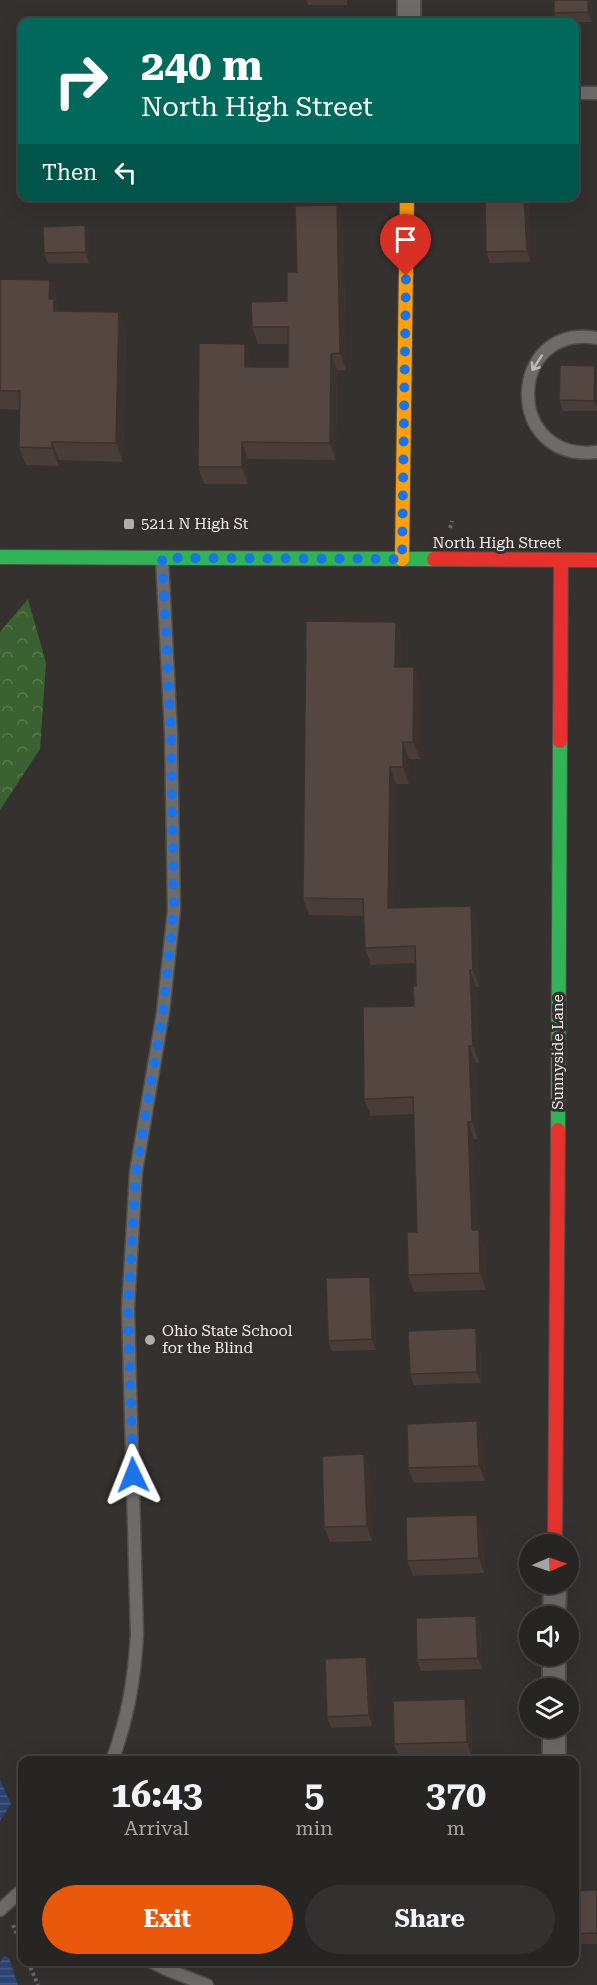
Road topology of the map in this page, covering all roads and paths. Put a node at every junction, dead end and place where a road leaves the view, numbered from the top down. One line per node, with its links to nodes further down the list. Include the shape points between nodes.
1 (409, 0): 2 (street)
2 (409, 18)
3 (579, 93): 4 (lane)
4 (597, 93)
5 (407, 201): 12 (street)
6 (597, 338): 7 (lane, one-way to 7, via 566,339 549,348 536,362 528,380 527,400 532,419 543,435 558,446 577,452)
7 (597, 452)
8 (452, 520): 9 (path)
9 (450, 528)
10 (0, 557): 11 (street, North High Street)
11 (162, 558): 12 (street, North High Street); 17 (lane, via 171,733 174,910 163,1012 136,1172 128,1309 137,1635 135,1679)
12 (402, 559): 13 (street, North High Street)
13 (561, 560): 14 (street, North High Street); 15 (street, Sunnyside Lane)
14 (597, 560)
15 (555, 1534)
16 (554, 1738): 18 (street)
17 (114, 1756)
18 (554, 1756)
19 (18, 1894): 20 (lane)
20 (0, 1910)
21 (14, 1925): 22 (path)
22 (18, 1936)
23 (30, 1966): 25 (path)
24 (162, 1966): 26 (lane)
25 (38, 1985)
26 (207, 1985)

